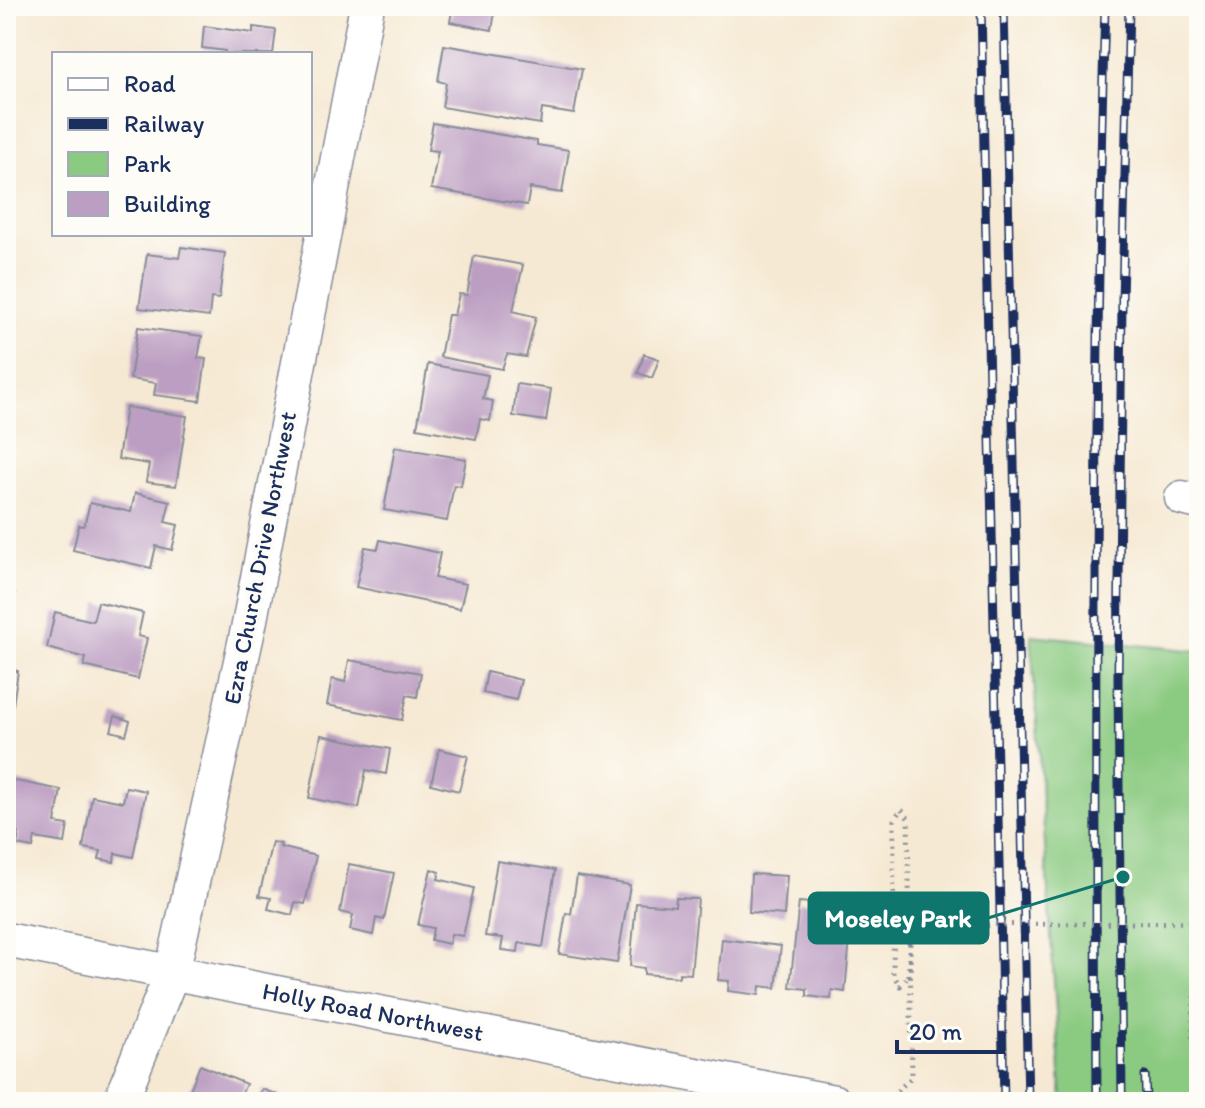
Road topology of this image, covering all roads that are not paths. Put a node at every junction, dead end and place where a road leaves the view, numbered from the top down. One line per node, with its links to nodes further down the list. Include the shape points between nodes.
1 (367, 6): 3 (street, Ezra Church Drive Northwest, via 249,625)
2 (6, 940): 3 (street, Holly Road Northwest)
3 (172, 973): 4 (street, Ezra Church Drive Northwest); 5 (street, Holly Road Northwest)
4 (120, 1102)
5 (834, 1102)

